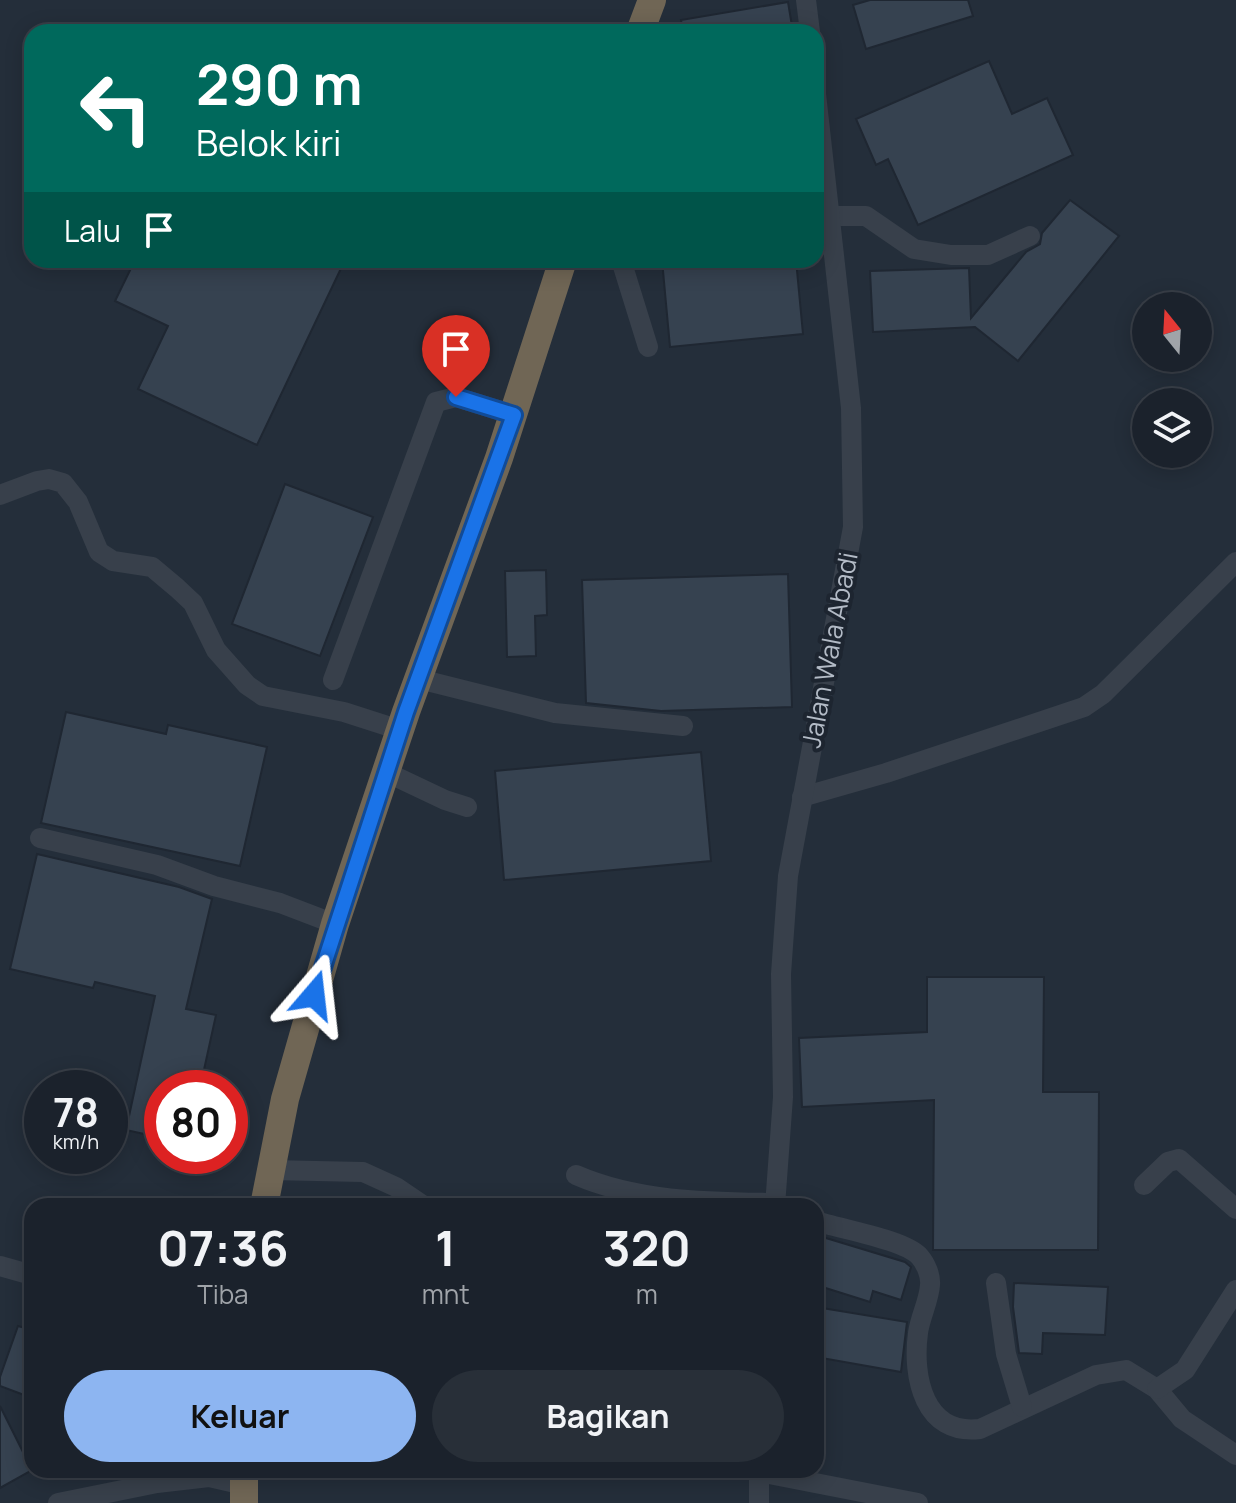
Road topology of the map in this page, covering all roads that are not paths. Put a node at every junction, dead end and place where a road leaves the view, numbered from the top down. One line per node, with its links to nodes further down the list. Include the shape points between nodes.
1 (652, 0): 3 (highway)
2 (806, 0): 4 (street)
3 (643, 24)
4 (809, 24)
5 (824, 175): 6 (street, Jalan Wala Abadi)
6 (828, 216): 7 (street, via 866,216 914,249 951,255 988,255); 19 (street, Jalan Wala Abadi, via 851,408 853,527)
7 (1030, 236)
8 (560, 268): 11 (highway)
9 (623, 268): 10 (street)
10 (648, 347)
11 (514, 415): 14 (highway); 15 (street, via 456,397 436,402)
12 (0, 495): 17 (street, via 37,481 63,483 78,502 99,552 113,561 152,567 177,588 193,603 216,650 247,685 263,696)
13 (1236, 562): 19 (street, via 1084,707)
14 (419, 679): 16 (street, via 555,713); 17 (highway)
15 (333, 680)
16 (683, 726)
17 (400, 730): 18 (highway)
18 (388, 773): 20 (street); 22 (highway)
19 (802, 797): 30 (street, Jalan Wala Abadi, via 788,876 781,974 783,1097)
20 (467, 807)
21 (40, 838): 22 (street, via 157,865)
22 (335, 924): 23 (highway)
23 (270, 1170): 27 (highway); 28 (street, via 363,1172)
24 (576, 1175): 26 (street)
25 (1144, 1185): 31 (street, via 1168,1162 1179,1159)
26 (600, 1196): 29 (street)
27 (265, 1198)
28 (412, 1198)
29 (672, 1198)
30 (776, 1198)
31 (1236, 1209)
32 (824, 1223): 38 (street, via 905,1246 923,1261 930,1284 918,1333 917,1366 936,1417 964,1431 996,1423)
33 (0, 1266): 34 (street)
34 (24, 1273)
35 (996, 1283): 38 (street, via 1006,1354)
36 (1236, 1290): 37 (street, via 1185,1370)
37 (1157, 1389): 38 (street, via 1126,1370 1096,1375); 39 (street, via 1182,1419)
38 (1022, 1407)
39 (1236, 1455)
40 (200, 1478): 45 (street)
41 (213, 1478): 44 (street)
42 (759, 1478): 46 (street)
43 (794, 1478): 47 (street)
44 (244, 1486)
45 (58, 1503)
46 (759, 1503)
47 (918, 1503)

